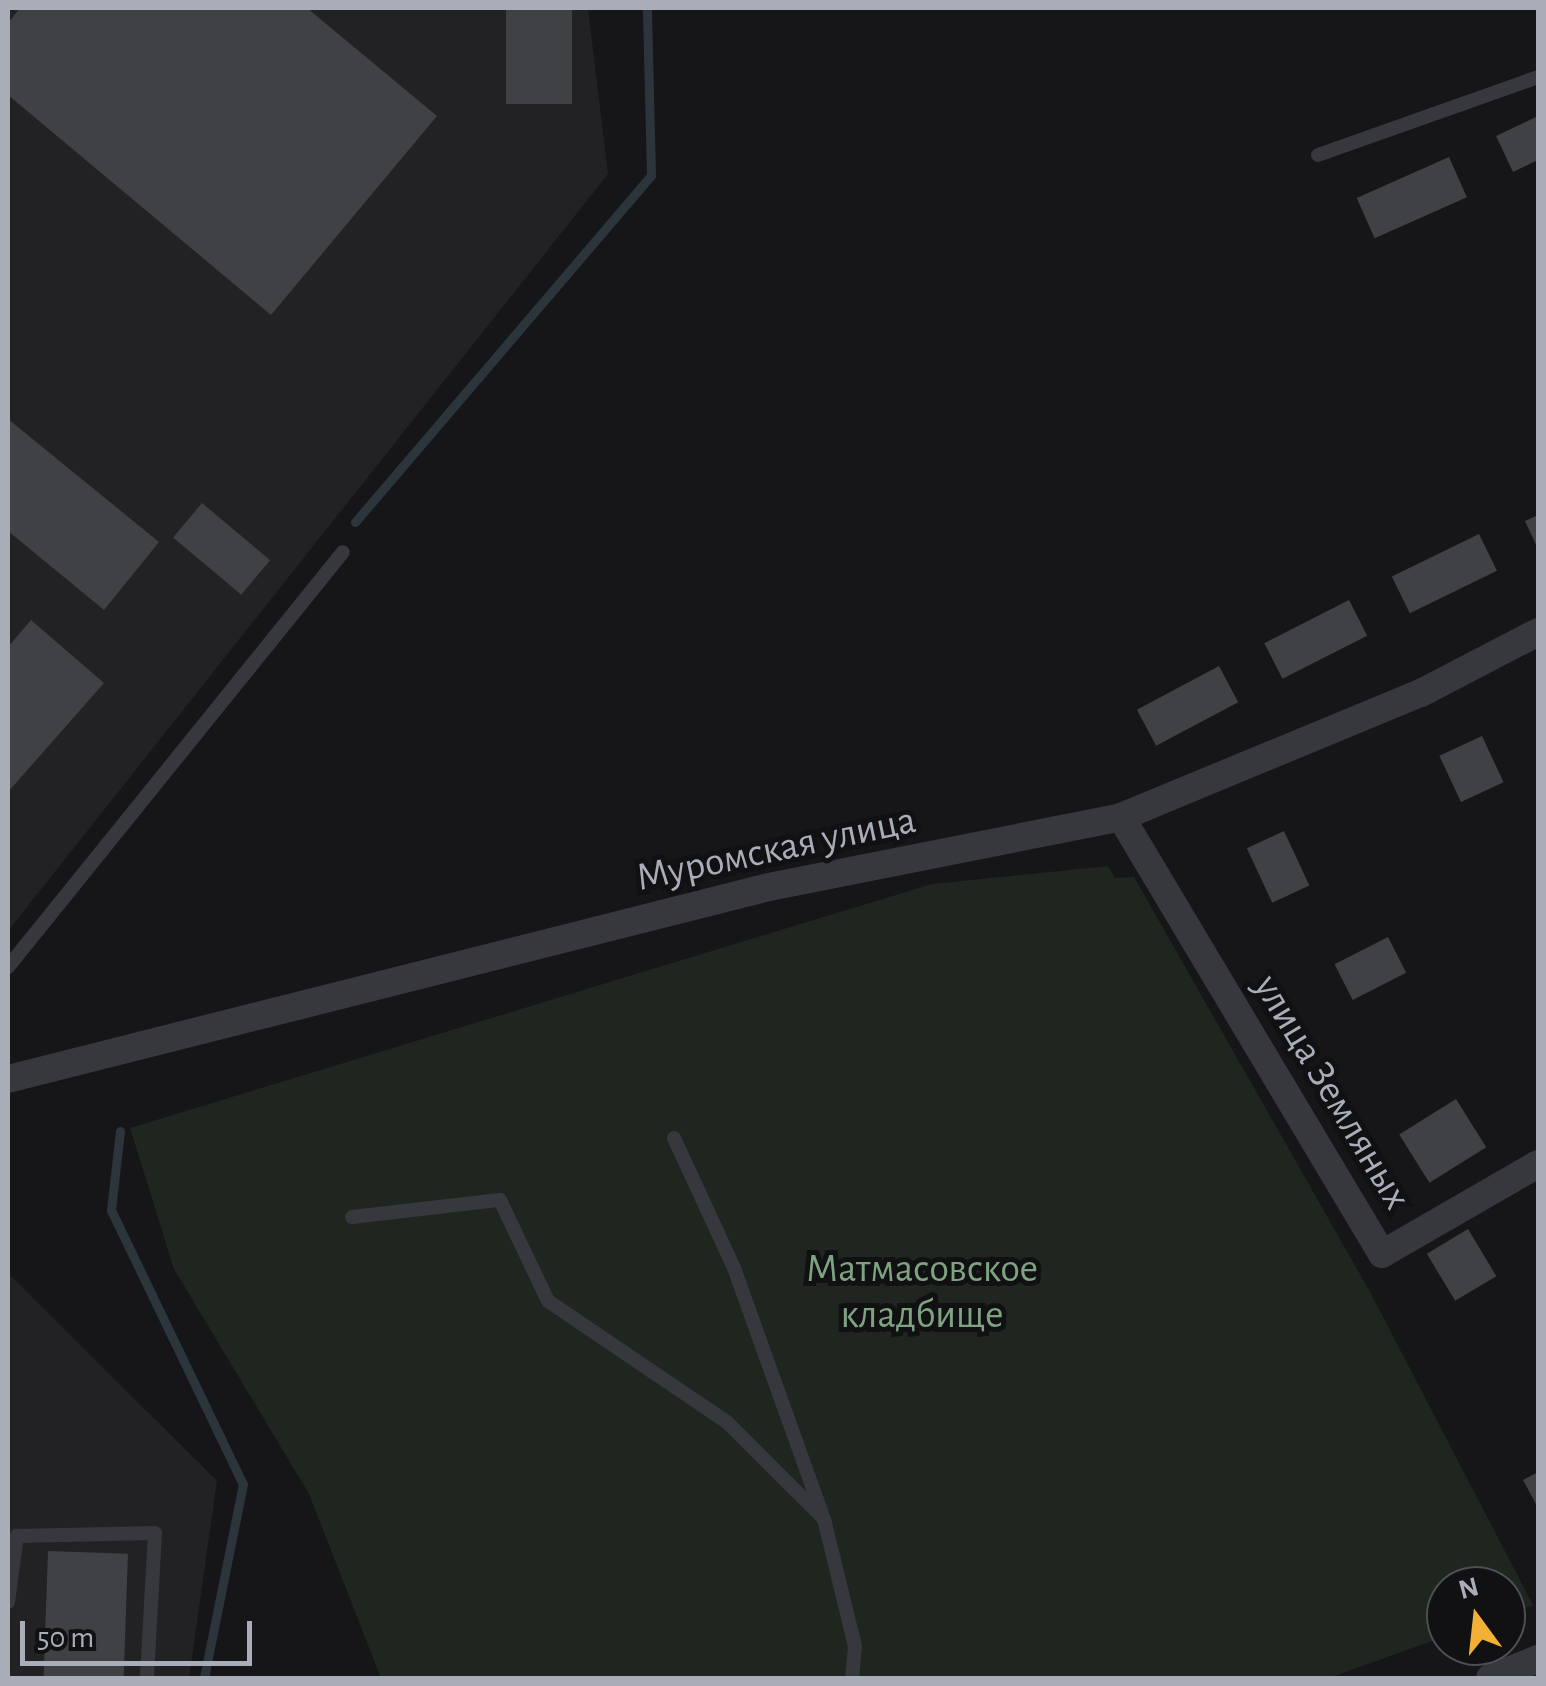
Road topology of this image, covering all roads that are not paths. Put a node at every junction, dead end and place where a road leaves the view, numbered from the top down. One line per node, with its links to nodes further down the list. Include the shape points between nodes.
1 (1538, 76): 2 (lane)
2 (1318, 155)
3 (342, 552): 6 (lane)
4 (1538, 632): 5 (street, Муромская улица, via 1421,693)
5 (1121, 817): 7 (street, Муромская улица, via 769,887); 9 (street, улица Земляных, via 1382,1254)
6 (8, 967)
7 (8, 1078)
8 (674, 1138): 11 (lane, via 734,1268)
9 (1538, 1164)
10 (352, 1217): 11 (lane, via 500,1200 548,1302 728,1424)
11 (824, 1519): 15 (lane, via 855,1646)
12 (8, 1602): 14 (lane, via 18,1536 155,1533)
13 (1538, 1660): 16 (street)
14 (147, 1678)
15 (852, 1678)
16 (1490, 1678)

